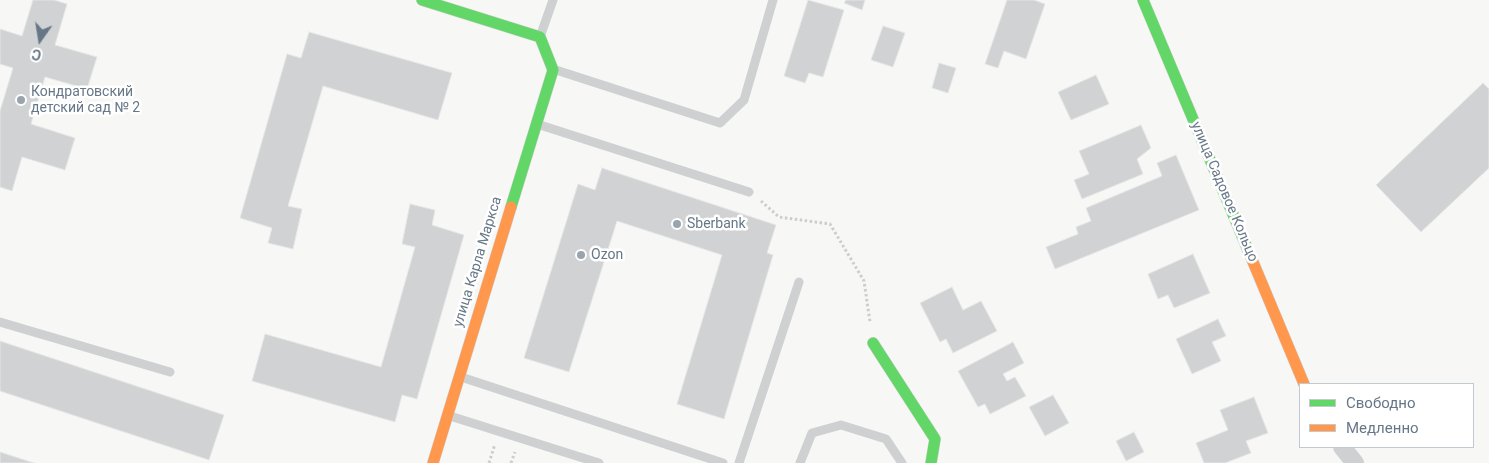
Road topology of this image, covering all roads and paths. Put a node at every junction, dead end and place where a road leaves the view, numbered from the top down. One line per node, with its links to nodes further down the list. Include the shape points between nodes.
1 (422, 0): 5 (street)
2 (553, 0): 5 (lane)
3 (772, 0): 6 (lane, via 744,100 720,123)
4 (1143, 0): 14 (street, улица Садовое Кольцо)
5 (540, 37): 6 (street)
6 (554, 70): 7 (street, улица Карла Маркса)
7 (537, 124): 8 (lane); 13 (street, улица Карла Маркса)
8 (749, 192): 11 (path, via 779,217 830,224 864,281)
9 (799, 282): 20 (lane)
10 (0, 322): 12 (lane)
11 (872, 343): 23 (street, via 934,438)
12 (170, 372)
13 (459, 376): 15 (street, улица Карла Маркса); 19 (lane)
14 (1304, 383)
15 (447, 415): 17 (street, улица Карла Маркса); 18 (lane)
16 (1343, 448): 24 (street)
17 (432, 463)
18 (599, 463)
19 (723, 463)
20 (739, 463)
21 (800, 463): 22 (lane, via 812,433 841,425 886,439)
22 (902, 463)
23 (930, 463)
24 (1355, 463)

